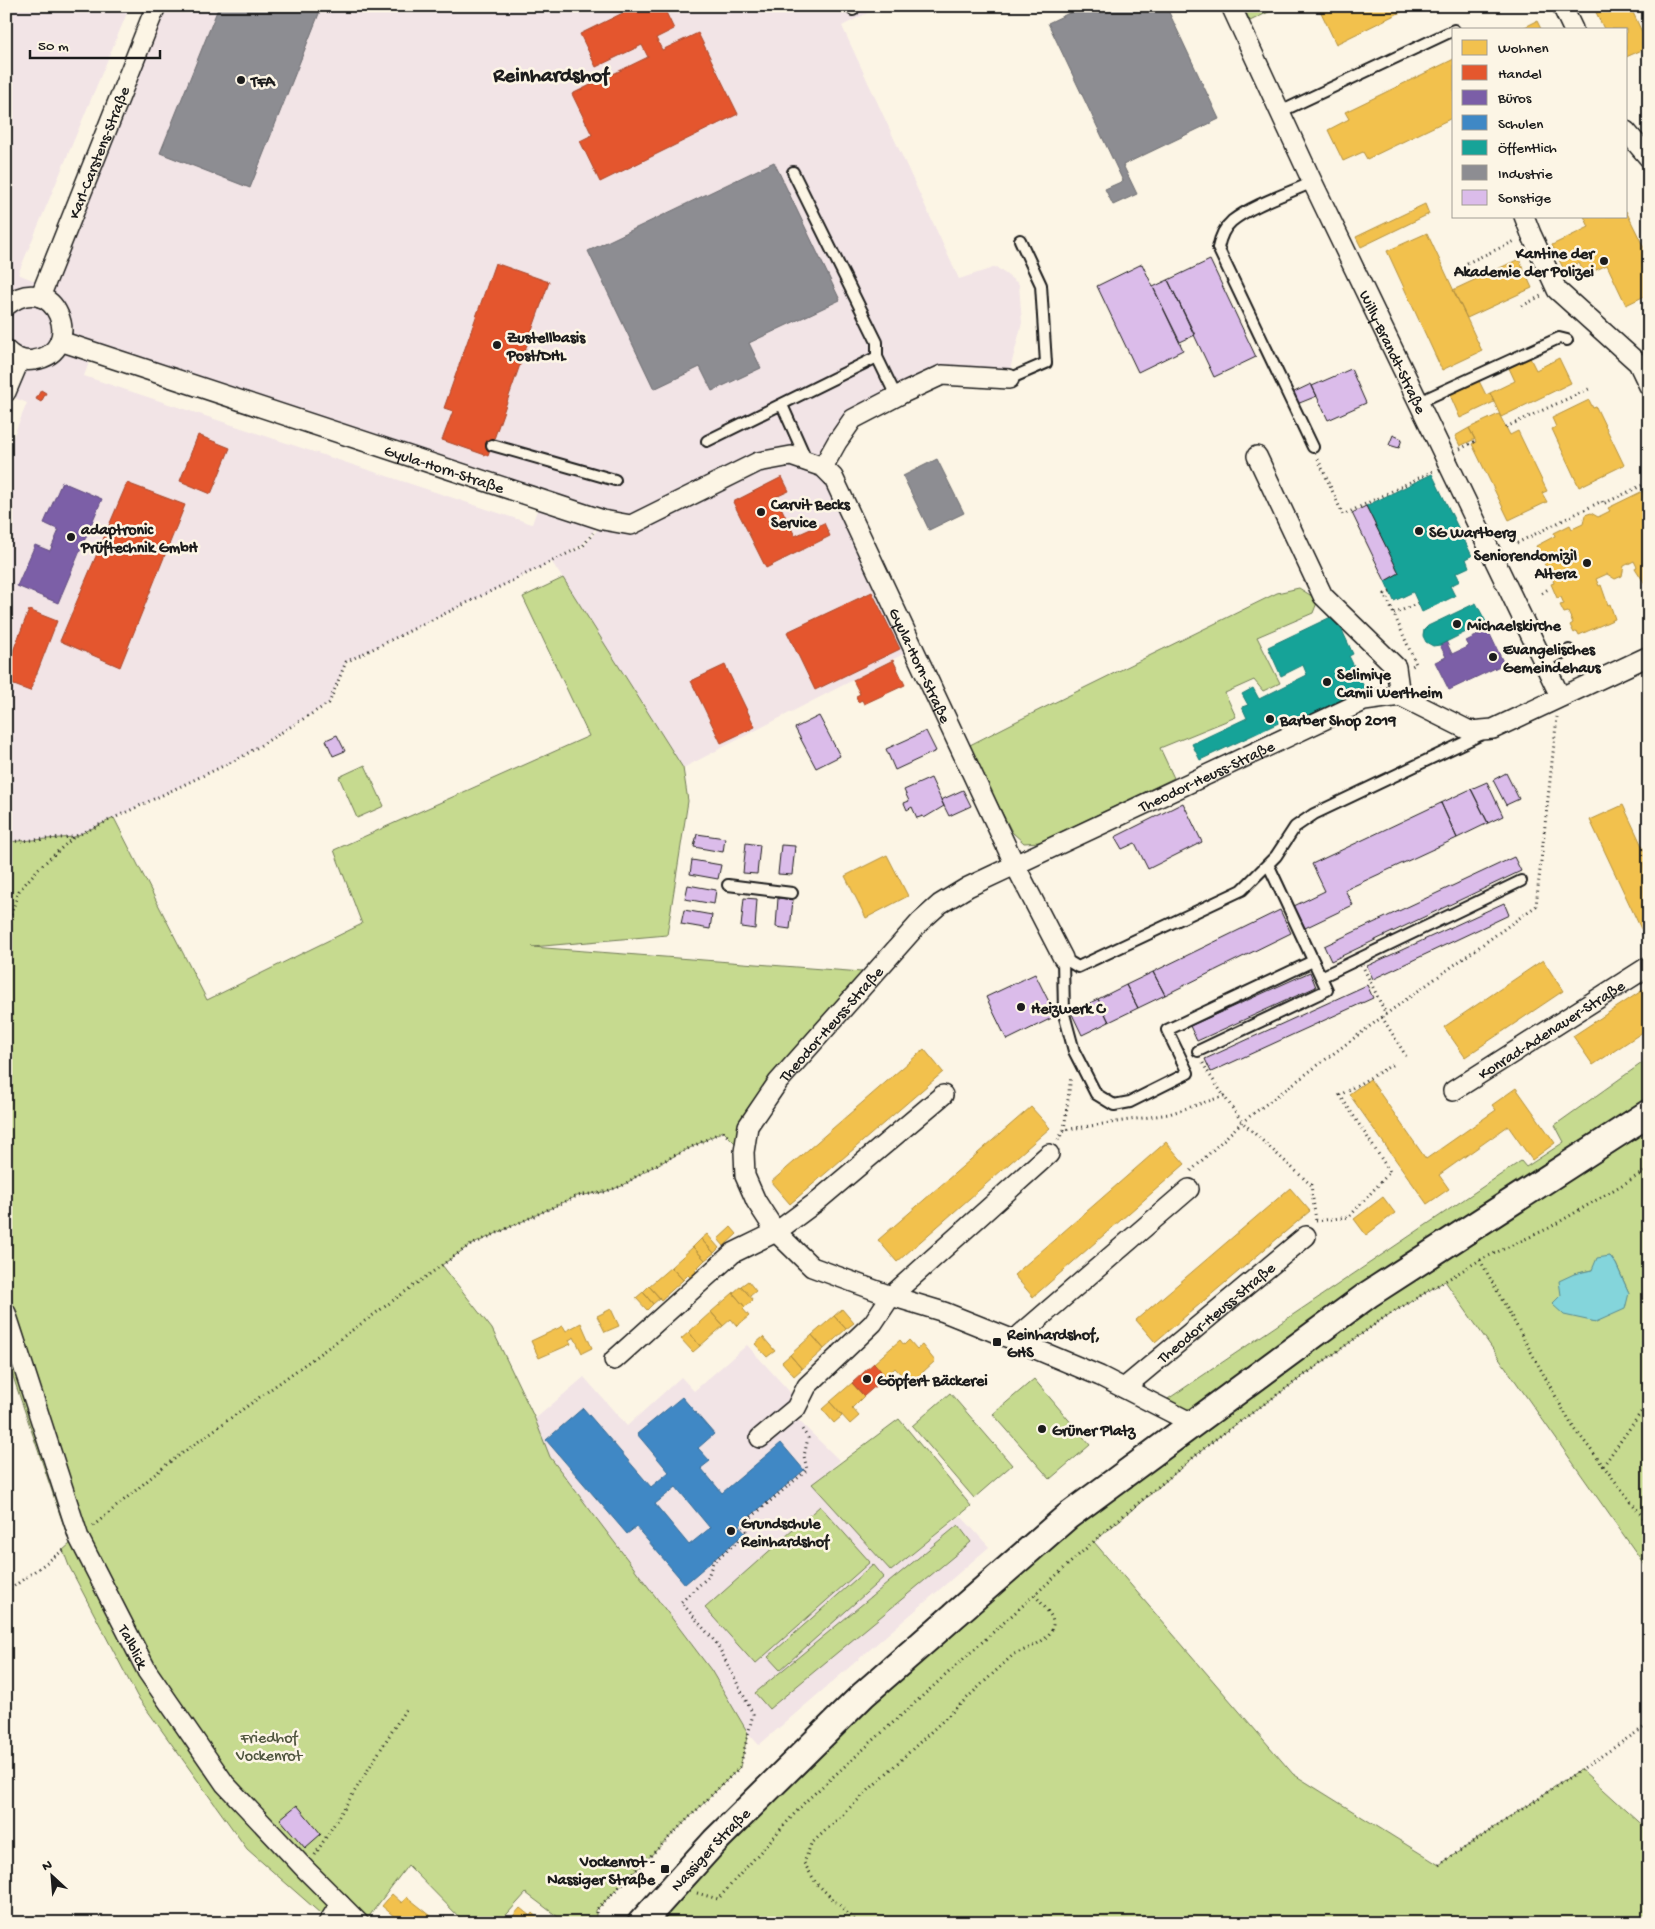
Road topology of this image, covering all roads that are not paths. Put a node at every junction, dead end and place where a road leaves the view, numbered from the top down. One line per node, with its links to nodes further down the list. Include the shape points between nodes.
1 (156, 6): 13 (street, Karl-Carstens-Straße)
2 (1231, 6): 6 (street, Willy-Brandt-Straße)
3 (1562, 6): 4 (street)
4 (1573, 28)
5 (1452, 30): 6 (lane)
6 (1280, 112): 10 (street, Willy-Brandt-Straße)
7 (1628, 133): 8 (street)
8 (1649, 158)
9 (793, 172): 18 (lane, via 877,342)
10 (1313, 182): 23 (street, Willy-Brandt-Straße); 27 (lane, via 1231,222 1220,237 1218,248)
11 (1525, 218): 20 (street, via 1557,290 1638,363)
12 (1020, 240): 19 (lane, via 1041,285 1046,363)
13 (40, 297): 14 (street, via 16,298); 16 (street, via 51,303 61,318)
14 (6, 306)
15 (1567, 340): 23 (lane, via 1559,338)
16 (60, 341): 17 (street, via 48,355 39,359); 29 (street, Gyula-Horn-Straße, via 603,520 632,525 758,462 791,456)
17 (13, 355): 21 (street)
18 (877, 357): 22 (lane); 24 (lane)
19 (1010, 379): 22 (street, via 942,375)
20 (1649, 386)
21 (6, 392)
22 (896, 396): 29 (street, via 853,419 837,442)
23 (1419, 402): 33 (street, Willy-Brandt-Straße)
24 (782, 405): 25 (lane); 29 (lane)
25 (707, 440)
26 (492, 445): 30 (lane)
27 (1313, 447)
28 (1257, 456): 34 (street, via 1323,596 1396,667)
29 (815, 464): 38 (street, Gyula-Horn-Straße, via 833,477)
30 (615, 480)
31 (1569, 650): 33 (lane)
32 (1649, 656): 35 (street)
33 (1543, 662): 35 (street, Willy-Brandt-Straße)
34 (1400, 696): 36 (street, via 1470,731); 38 (street, Theodor-Heuss-Straße, via 1364,701)
35 (1560, 696): 36 (street)
36 (1493, 728): 37 (lane, via 1314,814 1295,828)
37 (1268, 864): 42 (lane, via 1242,890 1078,968); 43 (lane)
38 (1015, 866): 42 (street); 53 (street, Theodor-Heuss-Straße, via 968,887 940,904 920,922 778,1082 748,1126 744,1176)
39 (1521, 881): 45 (lane)
40 (728, 885): 41 (lane)
41 (792, 893)
42 (1063, 958): 43 (lane, via 1064,1014 1074,1051 1096,1094 1114,1105 1130,1102 1188,1073 1167,1030)
43 (1313, 960): 45 (lane)
44 (1649, 966): 47 (street, Konrad-Adenauer-Straße)
45 (1321, 977): 46 (lane, via 1327,990)
46 (1198, 1052)
47 (1452, 1090)
48 (943, 1095): 53 (street)
49 (1649, 1113): 59 (main road, Nassiger Straße, via 1369,1294)
50 (1049, 1154): 54 (street)
51 (1187, 1190): 56 (street)
52 (1311, 1229): 58 (street, Theodor-Heuss-Straße)
53 (776, 1232): 54 (street, Theodor-Heuss-Straße, via 812,1267); 57 (street, via 733,1253)
54 (891, 1296): 56 (street, Theodor-Heuss-Straße, via 944,1312); 60 (street, via 873,1323 807,1386 796,1408)
55 (6, 1313): 61 (street, Talblick, via 79,1538 147,1671 225,1784)
56 (1014, 1340): 58 (street, Theodor-Heuss-Straße)
57 (614, 1360)
58 (1124, 1388): 59 (street, Theodor-Heuss-Straße)
59 (1192, 1423): 64 (main road, Nassiger Straße, via 1068,1516 863,1695 715,1841)
60 (760, 1438)
61 (340, 1904): 62 (street); 63 (street, Talblick)
62 (328, 1923)
63 (359, 1923)
64 (641, 1923)

